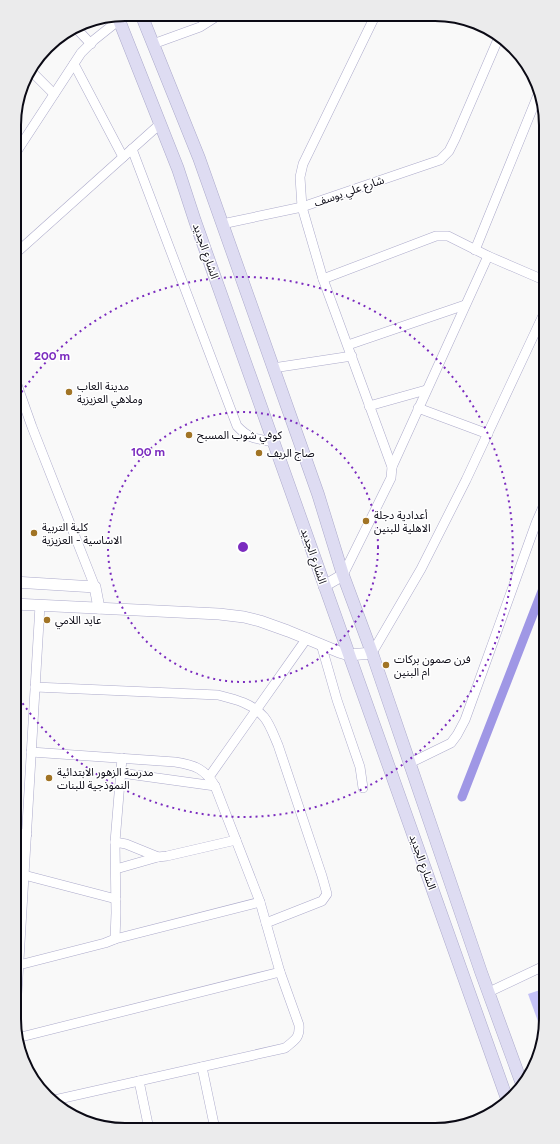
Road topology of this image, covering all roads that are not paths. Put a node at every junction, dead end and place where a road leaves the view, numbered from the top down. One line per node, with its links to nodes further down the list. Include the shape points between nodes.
1 (119, 21): 14 (main road, الشارع الجديد)
2 (144, 21): 9 (main road, الشارع الجديد)
3 (210, 21): 9 (street)
4 (373, 21): 18 (street, شارع علي يوسف, via 303,164 300,177)
5 (114, 22): 8 (street)
6 (79, 32): 8 (street)
7 (497, 41): 18 (street, شارع علي يوسف, via 455,139 449,151 440,160)
8 (91, 44): 10 (street)
9 (153, 44): 19 (main road, الشارع الجديد, via 199,158)
10 (74, 64): 12 (street); 17 (street)
11 (34, 74): 12 (street)
12 (54, 94): 15 (street)
13 (536, 100): 21 (street)
14 (160, 124): 16 (street); 35 (main road, الشارع الجديد)
15 (21, 145)
16 (132, 149): 17 (street); 35 (street, via 237,426 252,438)
17 (123, 157): 20 (street)
18 (302, 207): 19 (street); 23 (street)
19 (222, 224): 29 (main road, الشارع الجديد)
20 (21, 249)
21 (475, 250): 22 (street); 23 (street, via 448,236 436,236)
22 (488, 256): 24 (street); 25 (street)
23 (323, 278): 27 (street)
24 (539, 278)
25 (466, 305): 27 (street); 30 (street)
26 (539, 324): 34 (street)
27 (348, 345): 28 (street)
28 (352, 356): 29 (street); 32 (street)
29 (273, 368): 38 (main road, الشارع الجديد, via 318,494)
30 (426, 390): 32 (street); 33 (street)
31 (21, 395): 41 (street)
32 (369, 406): 36 (street)
33 (418, 408): 34 (street); 36 (street)
34 (488, 434): 47 (street, via 421,569)
35 (274, 442): 40 (main road, الشارع الجديد)
36 (392, 467): 38 (street, via 391,478)
37 (539, 516): 53 (street, via 465,720 451,743)
38 (343, 575): 40 (street); 47 (main road, الشارع الجديد)
39 (21, 582): 41 (street)
40 (324, 586): 48 (main road, الشارع الجديد)
41 (95, 587): 44 (street)
42 (21, 604): 43 (street)
43 (40, 605): 44 (street); 49 (street)
44 (99, 608): 45 (street, via 219,614 260,621)
45 (307, 638): 46 (street); 50 (street)
46 (321, 644): 48 (street); 57 (street, via 360,767)
47 (372, 653): 48 (street); 53 (main road, الشارع الجديد)
48 (349, 655): 79 (main road, الشارع الجديد)
49 (35, 687): 50 (street, via 218,695 240,701); 51 (street)
50 (256, 710): 55 (street); 68 (street, via 264,717 278,745 327,894 322,901)
51 (32, 752): 52 (street); 59 (street)
52 (122, 758): 54 (street); 55 (street, via 189,764)
53 (410, 763): 74 (main road, الشارع الجديد)
54 (121, 773): 56 (street); 61 (street)
55 (210, 777): 56 (street)
56 (215, 786): 60 (street)
57 (363, 788)
58 (21, 834): 59 (street)
59 (27, 834): 64 (street)
60 (236, 840): 62 (street); 67 (street)
61 (115, 842): 62 (street); 63 (street)
62 (158, 857): 63 (street)
63 (116, 869): 66 (street)
64 (24, 875): 65 (street); 66 (street)
65 (24, 892): 69 (street)
66 (116, 899): 70 (street)
67 (260, 902): 68 (street); 70 (street)
68 (266, 922): 73 (street)
69 (21, 936)
70 (114, 939): 71 (street)
71 (21, 964)
72 (539, 968): 74 (street)
73 (280, 972): 75 (street); 76 (street, via 299,1025 300,1034 296,1039 285,1048)
74 (489, 992): 77 (main road, الشارع الجديد)
75 (23, 1037)
76 (202, 1067): 78 (street); 82 (street)
77 (520, 1079)
78 (139, 1081): 80 (street); 81 (street)
79 (506, 1096)
80 (58, 1098)
81 (148, 1123)
82 (214, 1123)

